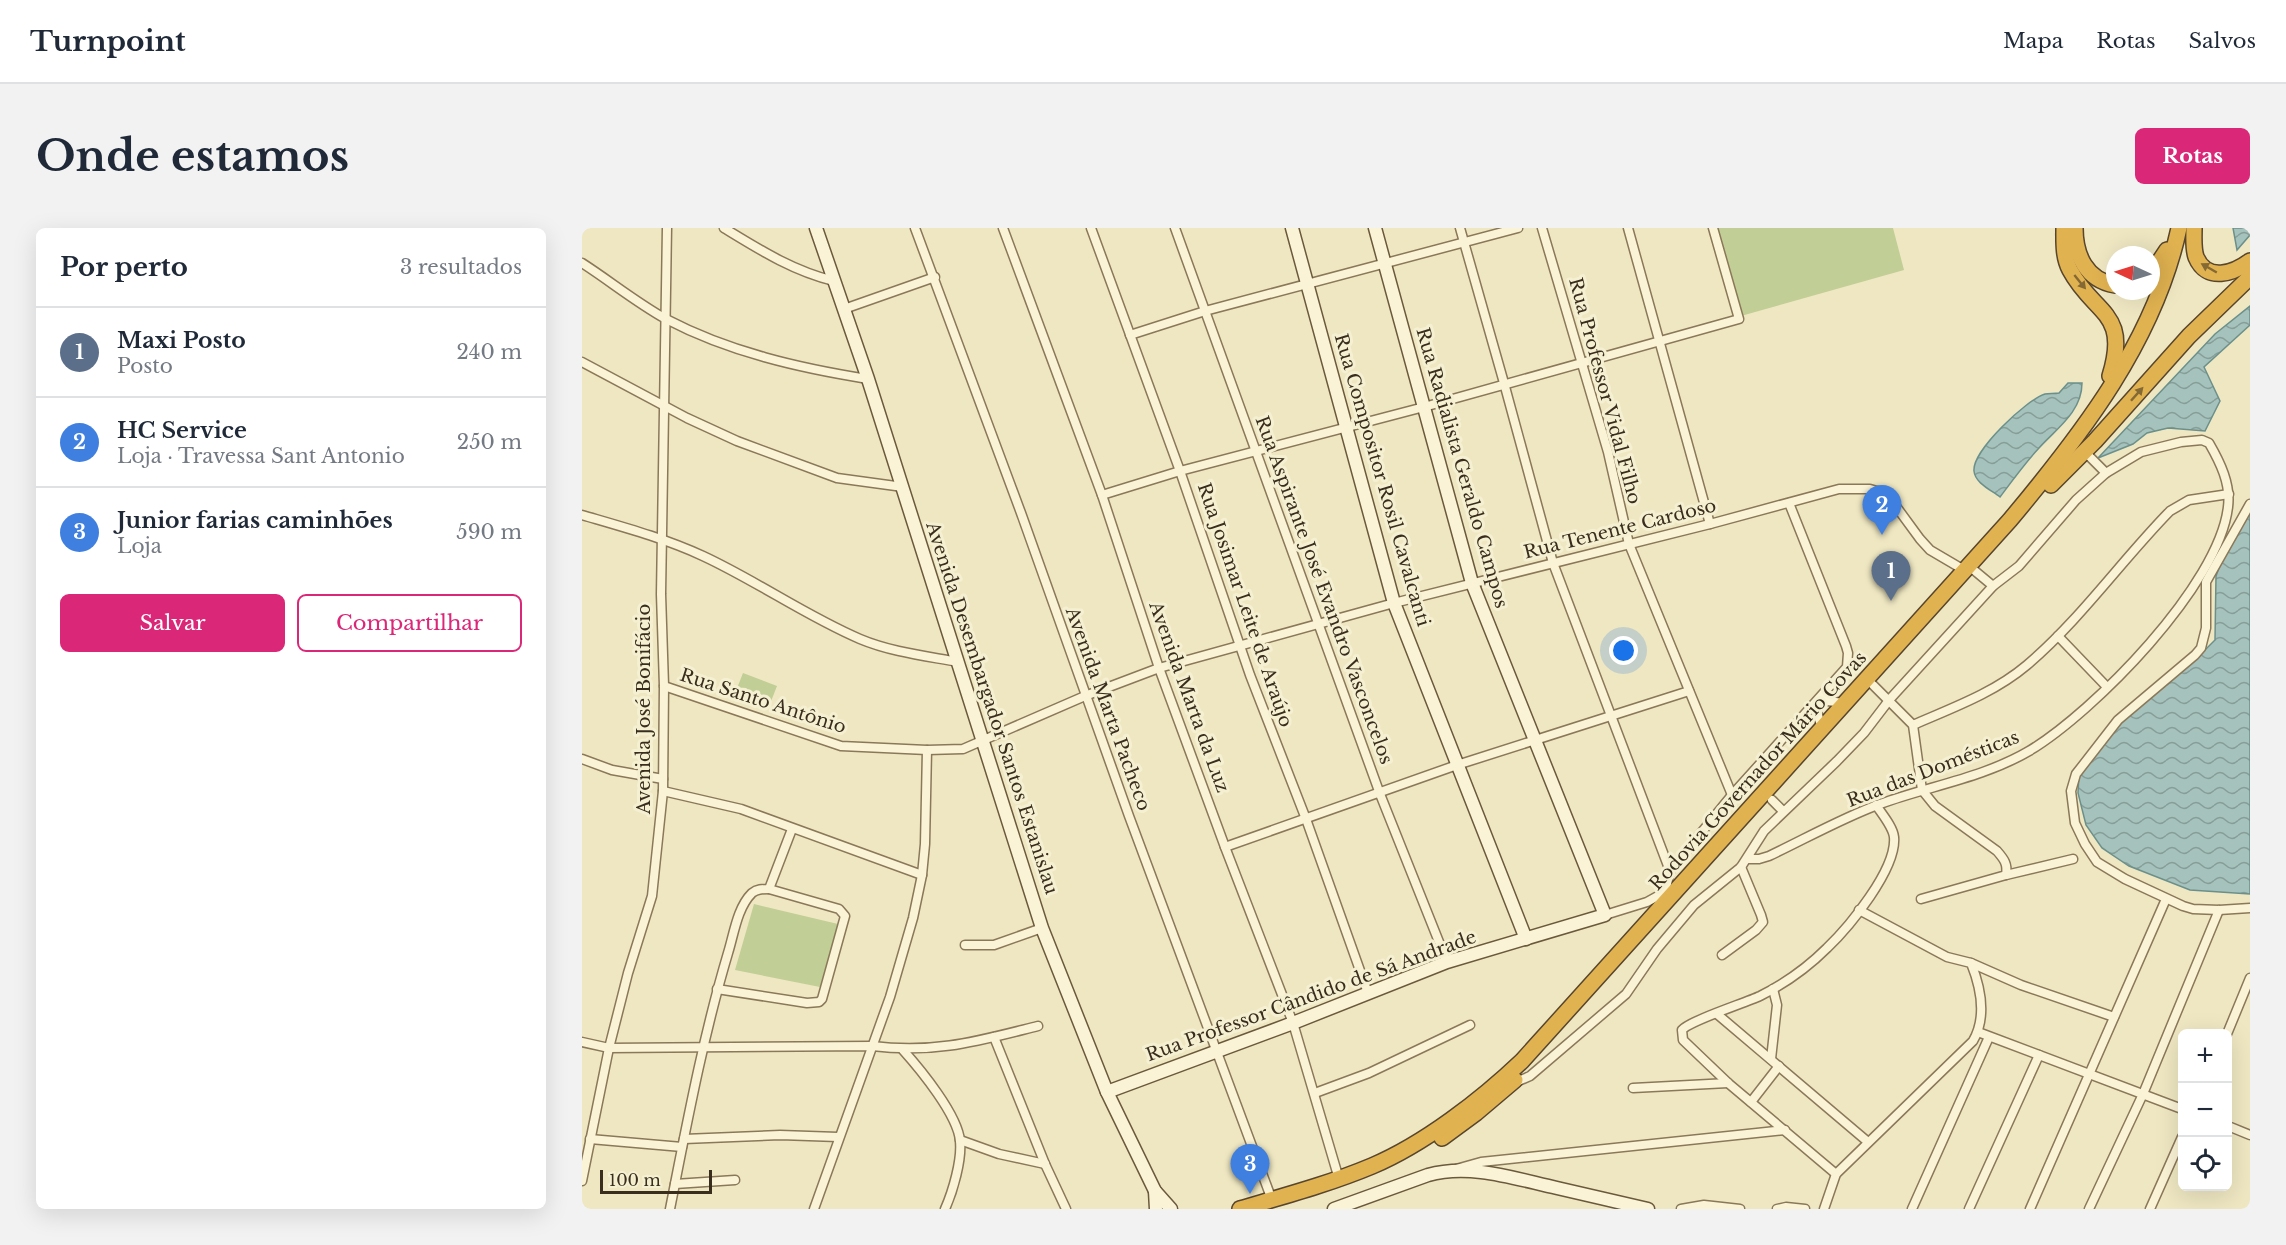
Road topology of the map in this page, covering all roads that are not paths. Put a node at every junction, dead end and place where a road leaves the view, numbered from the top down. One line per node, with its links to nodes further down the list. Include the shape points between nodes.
1 (667, 228): 31 (street, Avenida José Bonifácio)
2 (724, 228): 26 (street, via 777,260)
3 (816, 228): 26 (street, Avenida Desembargador Santos Estanislau)
4 (915, 228): 24 (street, Avenida Marta Pacheco)
5 (1003, 228): 49 (street, Avenida Marta da Luz)
6 (1091, 228): 32 (street, Rua Josimar Leite de Araújo)
7 (1175, 228): 30 (street, Rua Aspirante José Evandro Vasconcelos)
8 (1292, 228): 28 (street, Rua Compositor Rosil Cavalcanti)
9 (1375, 228): 23 (street, Rua Radialista Geraldo Campos)
10 (1460, 228): 19 (street)
11 (1518, 228): 19 (street)
12 (1542, 228): 35 (street, Rua Professor Vidal Filho)
13 (1628, 228): 33 (street)
14 (1713, 228): 33 (street, via 1739,319)
15 (2064, 228): 40 (highway, one-way to 40, via 2064,249 2070,269 2105,311 2116,339 2113,366)
16 (2075, 228): 27 (highway, via 2079,257 2086,269)
17 (2194, 228): 21 (highway, one-way to 17, via 2225,274 2205,268 2195,255)
18 (2182, 230): 20 (highway); 40 (highway, Rodovia Governador Mário Covas, via 2144,325); 44 (highway, via 2166,298 2142,349 2119,392)
19 (1464, 242): 23 (street); 37 (street)
20 (2160, 261)
21 (2250, 261)
22 (582, 262): 31 (street)
23 (1385, 264): 28 (street); 39 (street, Rua Radialista Geraldo Campos)
24 (934, 277): 29 (street); 70 (street, Avenida Marta Pacheco)
25 (2250, 277): 43 (highway, one-way to 25, via 2189,336)
26 (834, 281): 29 (street, Avenida Desembargador Santos Estanislau)
27 (2106, 282)
28 (1309, 284): 30 (street); 41 (street, Rua Compositor Rosil Cavalcanti)
29 (844, 309): 36 (street, Avenida Desembargador Santos Estanislau)
30 (1205, 311): 32 (street); 42 (street, Rua Aspirante José Evandro Vasconcelos)
31 (665, 318): 36 (street, via 772,360); 38 (street, Avenida José Bonifácio)
32 (1130, 335): 45 (street, Rua Josimar Leite de Araújo)
33 (1660, 341): 35 (street); 53 (street)
34 (582, 362): 38 (street)
35 (1582, 362): 37 (street); 55 (street, Rua Professor Vidal Filho)
36 (868, 379): 47 (street, Avenida Desembargador Santos Estanislau)
37 (1504, 383): 39 (street); 56 (street)
38 (664, 405): 47 (street, via 737,441 816,471 856,482); 54 (street, Avenida José Bonifácio)
39 (1424, 406): 41 (street); 58 (street, Rua Radialista Geraldo Campos)
40 (2097, 408): 57 (highway, Rodovia Governador Mário Covas)
41 (1346, 427): 42 (street); 60 (street, Rua Compositor Rosil Cavalcanti)
42 (1257, 451): 45 (street); 61 (street, Rua Aspirante José Evandro Vasconcelos)
43 (2084, 451): 44 (highway); 46 (street)
44 (2068, 467): 57 (highway, Rodovia Governador Mário Covas)
45 (1180, 471): 49 (street); 63 (street, Rua Josimar Leite de Araújo)
46 (2106, 473): 48 (street, Rua das Domésticas, via 2141,452 2172,443 2202,441 2210,443); 59 (street, via 2076,500 2019,566)
47 (903, 487): 64 (street, Avenida Desembargador Santos Estanislau)
48 (2229, 494): 62 (street, via 2189,500 2170,511); 68 (street, Rua das Domésticas, via 2217,547 2199,579 2150,642)
49 (1102, 495): 65 (street, Avenida Marta da Luz)
50 (1789, 503): 53 (street, Rua Tenente Cardoso); 57 (street, Rua Tenente Cardoso, via 1839,489 1882,491 1930,550); 72 (street, via 1848,653 1847,667)
51 (2250, 504): 102 (street, via 2205,582 2206,628 2201,648 2118,720 2076,774 2072,785 2075,823 2097,862)
52 (582, 515): 54 (street)
53 (1710, 524): 55 (street, Rua Tenente Cardoso)
54 (662, 539): 64 (street, via 753,581 863,640); 67 (street, Avenida José Bonifácio)
55 (1629, 544): 56 (street, Rua Tenente Cardoso); 69 (street, Rua Professor Vidal Filho)
56 (1553, 563): 58 (street, Rua Tenente Cardoso); 74 (street)
57 (1970, 570): 59 (street); 66 (highway, Rodovia Governador Mário Covas); 73 (highway, Rodovia Governador Mário Covas)
58 (1472, 583): 60 (street, Rua Tenente Cardoso); 78 (street, Rua Radialista Geraldo Campos)
59 (1993, 586): 71 (street)
60 (1394, 603): 61 (street, Rua Tenente Cardoso); 81 (street, Rua Compositor Rosil Cavalcanti)
61 (1317, 624): 63 (street, Rua Tenente Cardoso); 85 (street, Rua Aspirante José Evandro Vasconcelos)
62 (2058, 636): 68 (street); 75 (street, via 2004,681)
63 (1240, 644): 65 (street, Rua Tenente Cardoso); 90 (street, Rua Josimar Leite de Araújo)
64 (958, 662): 77 (street, Avenida Desembargador Santos Estanislau)
65 (1159, 668): 70 (street, Rua Santo Antônio); 92 (street, Avenida Marta da Luz)
66 (1874, 685): 71 (street); 87 (highway, Rodovia Governador Mário Covas)
67 (664, 686): 79 (street, Rua Santo Antônio, via 842,746); 82 (street, Avenida José Bonifácio)
68 (2107, 687): 83 (street, Rua das Domésticas, via 2060,730 2027,752)
69 (1689, 691): 74 (street); 86 (street, Rua Professor Vidal Filho)
70 (1085, 696): 77 (street, Rua Santo Antônio); 131 (street, Avenida Marta Pacheco)
71 (1890, 699): 75 (street); 89 (street, via 1837,761)
72 (1817, 702): 73 (street); 76 (street); 86 (street)
73 (1845, 703): 76 (highway, Rodovia Governador Mário Covas)
74 (1612, 716): 78 (street); 96 (street)
75 (1913, 724): 83 (street)
76 (1822, 729): 100 (highway, Rodovia Governador Mário Covas)
77 (982, 741): 79 (street, Rua Santo Antônio, via 963,748); 107 (street, Avenida Desembargador Santos Estanislau)
78 (1535, 742): 81 (street); 106 (street, Rua Radialista Geraldo Campos)
79 (927, 750): 97 (street)
80 (582, 759): 82 (street, via 621,772)
81 (1457, 765): 85 (street); 108 (street, Rua Compositor Rosil Cavalcanti)
82 (663, 778): 84 (street, Avenida José Bonifácio)
83 (1922, 790): 88 (street, Rua das Domésticas); 98 (street, via 1935,806 1997,850 2006,860)
84 (663, 791): 91 (street, via 741,809); 128 (street, Avenida José Bonifácio, via 652,896)
85 (1380, 794): 90 (street); 111 (street, Rua Aspirante José Evandro Vasconcelos)
86 (1732, 795): 96 (street)
87 (1772, 800): 89 (street); 137 (highway, Rodovia Governador Mário Covas)
88 (1876, 805): 93 (street, Rua das Domésticas, via 1769,855); 104 (street, via 1893,833 1893,846 1878,885)
89 (1783, 811): 93 (street, via 1764,831)
90 (1306, 819): 92 (street); 116 (street, Rua Josimar Leite de Araújo)
91 (792, 829): 97 (street); 99 (street)
92 (1225, 847): 119 (street, Avenida Marta da Luz)
93 (1748, 859): 95 (street)
94 (2073, 859): 98 (street)
95 (1741, 867): 110 (street, via 1763,922); 137 (street, via 1694,905 1621,999 1530,1076)
96 (1671, 871): 100 (street)
97 (922, 875): 127 (street, via 900,966)
98 (2006, 875): 101 (street)
99 (769, 889): 114 (street, via 756,890 745,902); 114 (street, via 839,909 845,916 825,992 819,1002 807,1003)
100 (1668, 895): 106 (street, Rua Professor Cândido de Sá Andrade); 156 (highway, Rodovia Governador Mário Covas, via 1514,1068 1437,1130 1404,1151)
101 (1921, 899)
102 (2166, 899): 105 (street, via 2193,909); 118 (street)
103 (2250, 909): 105 (street)
104 (1859, 910): 112 (street, via 1947,957); 115 (street, via 1825,950)
105 (2219, 910): 141 (street)
106 (1605, 915): 108 (street, Rua Professor Cândido de Sá Andrade)
107 (1042, 928): 109 (street, via 994,945); 139 (street, Avenida Desembargador Santos Estanislau)
108 (1526, 939): 111 (street, Rua Professor Cândido de Sá Andrade)
109 (965, 945)
110 (1722, 955)
111 (1447, 962): 116 (street, Rua Professor Cândido de Sá Andrade)
112 (1971, 963): 118 (street, via 2020,985); 123 (street, via 1982,1015)
113 (2250, 978): 122 (street)
114 (717, 989): 129 (street)
115 (1773, 989): 117 (street); 133 (street, via 1777,1005)
116 (1368, 993): 119 (street, Rua Professor Cândido de Sá Andrade)
117 (1717, 1014): 133 (street); 136 (street, via 1686,1026 1682,1030 1683,1040)
118 (2114, 1017): 135 (street)
119 (1293, 1023): 131 (street, Rua Professor Cândido de Sá Andrade); 140 (street, Avenida Marta da Luz)
120 (1470, 1025): 140 (street, via 1369,1073)
121 (1038, 1026): 125 (street)
122 (2229, 1029)
123 (1978, 1032): 124 (street); 150 (street)
124 (1989, 1036): 132 (street); 176 (street)
125 (994, 1037): 130 (street, via 954,1047); 153 (street)
126 (582, 1042): 128 (street)
127 (872, 1046): 129 (street); 130 (street); 147 (street)
128 (609, 1048): 129 (street); 148 (street, Avenida José Bonifácio)
129 (703, 1048): 151 (street)
130 (903, 1050): 149 (street, via 941,1100)
131 (1217, 1050): 139 (street, Rua Professor Cândido de Sá Andrade); 161 (street, Avenida Marta Pacheco)
132 (2039, 1055): 135 (street); 177 (street)
133 (1771, 1059): 134 (street)
134 (1779, 1066): 142 (street); 150 (street)
135 (2090, 1073): 141 (street); 178 (street)
136 (1728, 1083): 138 (street); 142 (street)
137 (1511, 1084): 161 (highway, Rodovia Governador Mário Covas, via 1451,1132 1400,1164 1347,1187)
138 (1633, 1088)
139 (1107, 1092): 160 (street, Avenida Desembargador Santos Estanislau)
140 (1315, 1093): 156 (street, Avenida Marta da Luz)
141 (2143, 1094): 143 (street); 179 (street)
142 (1751, 1102): 145 (street)
143 (2178, 1107)
144 (2232, 1127): 146 (street)
145 (1785, 1130): 154 (street, via 1481,1162); 155 (street)
146 (2250, 1133)
147 (838, 1137): 151 (street, via 780,1135); 163 (street)
148 (590, 1139): 151 (street); 158 (street, Avenida José Bonifácio)
149 (960, 1140): 153 (street); 164 (street, via 955,1180)
150 (1868, 1142): 155 (street)
151 (683, 1143): 159 (street)
152 (2178, 1146): 180 (street)
153 (1045, 1164): 165 (street)
154 (1451, 1170): 169 (street); 170 (street, via 1519,1179)
155 (1836, 1174): 175 (street)
156 (1339, 1179): 161 (highway, Rodovia Governador Mário Covas)
157 (735, 1180): 159 (street)
158 (582, 1181)
159 (675, 1184): 162 (street)
160 (1155, 1191): 166 (street, Avenida Desembargador Santos Estanislau); 167 (street, Avenida Desembargador Santos Estanislau)
161 (1273, 1204): 168 (highway, Rodovia Governador Mário Covas)
162 (670, 1209)
163 (814, 1209)
164 (945, 1209)
165 (1066, 1209)
166 (1156, 1209)
167 (1172, 1209)
168 (1240, 1209)
169 (1334, 1209)
170 (1648, 1209)
171 (1681, 1209): 172 (street, via 1704,1205)
172 (1740, 1209)
173 (1777, 1209): 174 (street)
174 (1805, 1209)
175 (1824, 1209)
176 (1912, 1209)
177 (1969, 1209)
178 (2030, 1209)
179 (2089, 1209)
180 (2150, 1209)

